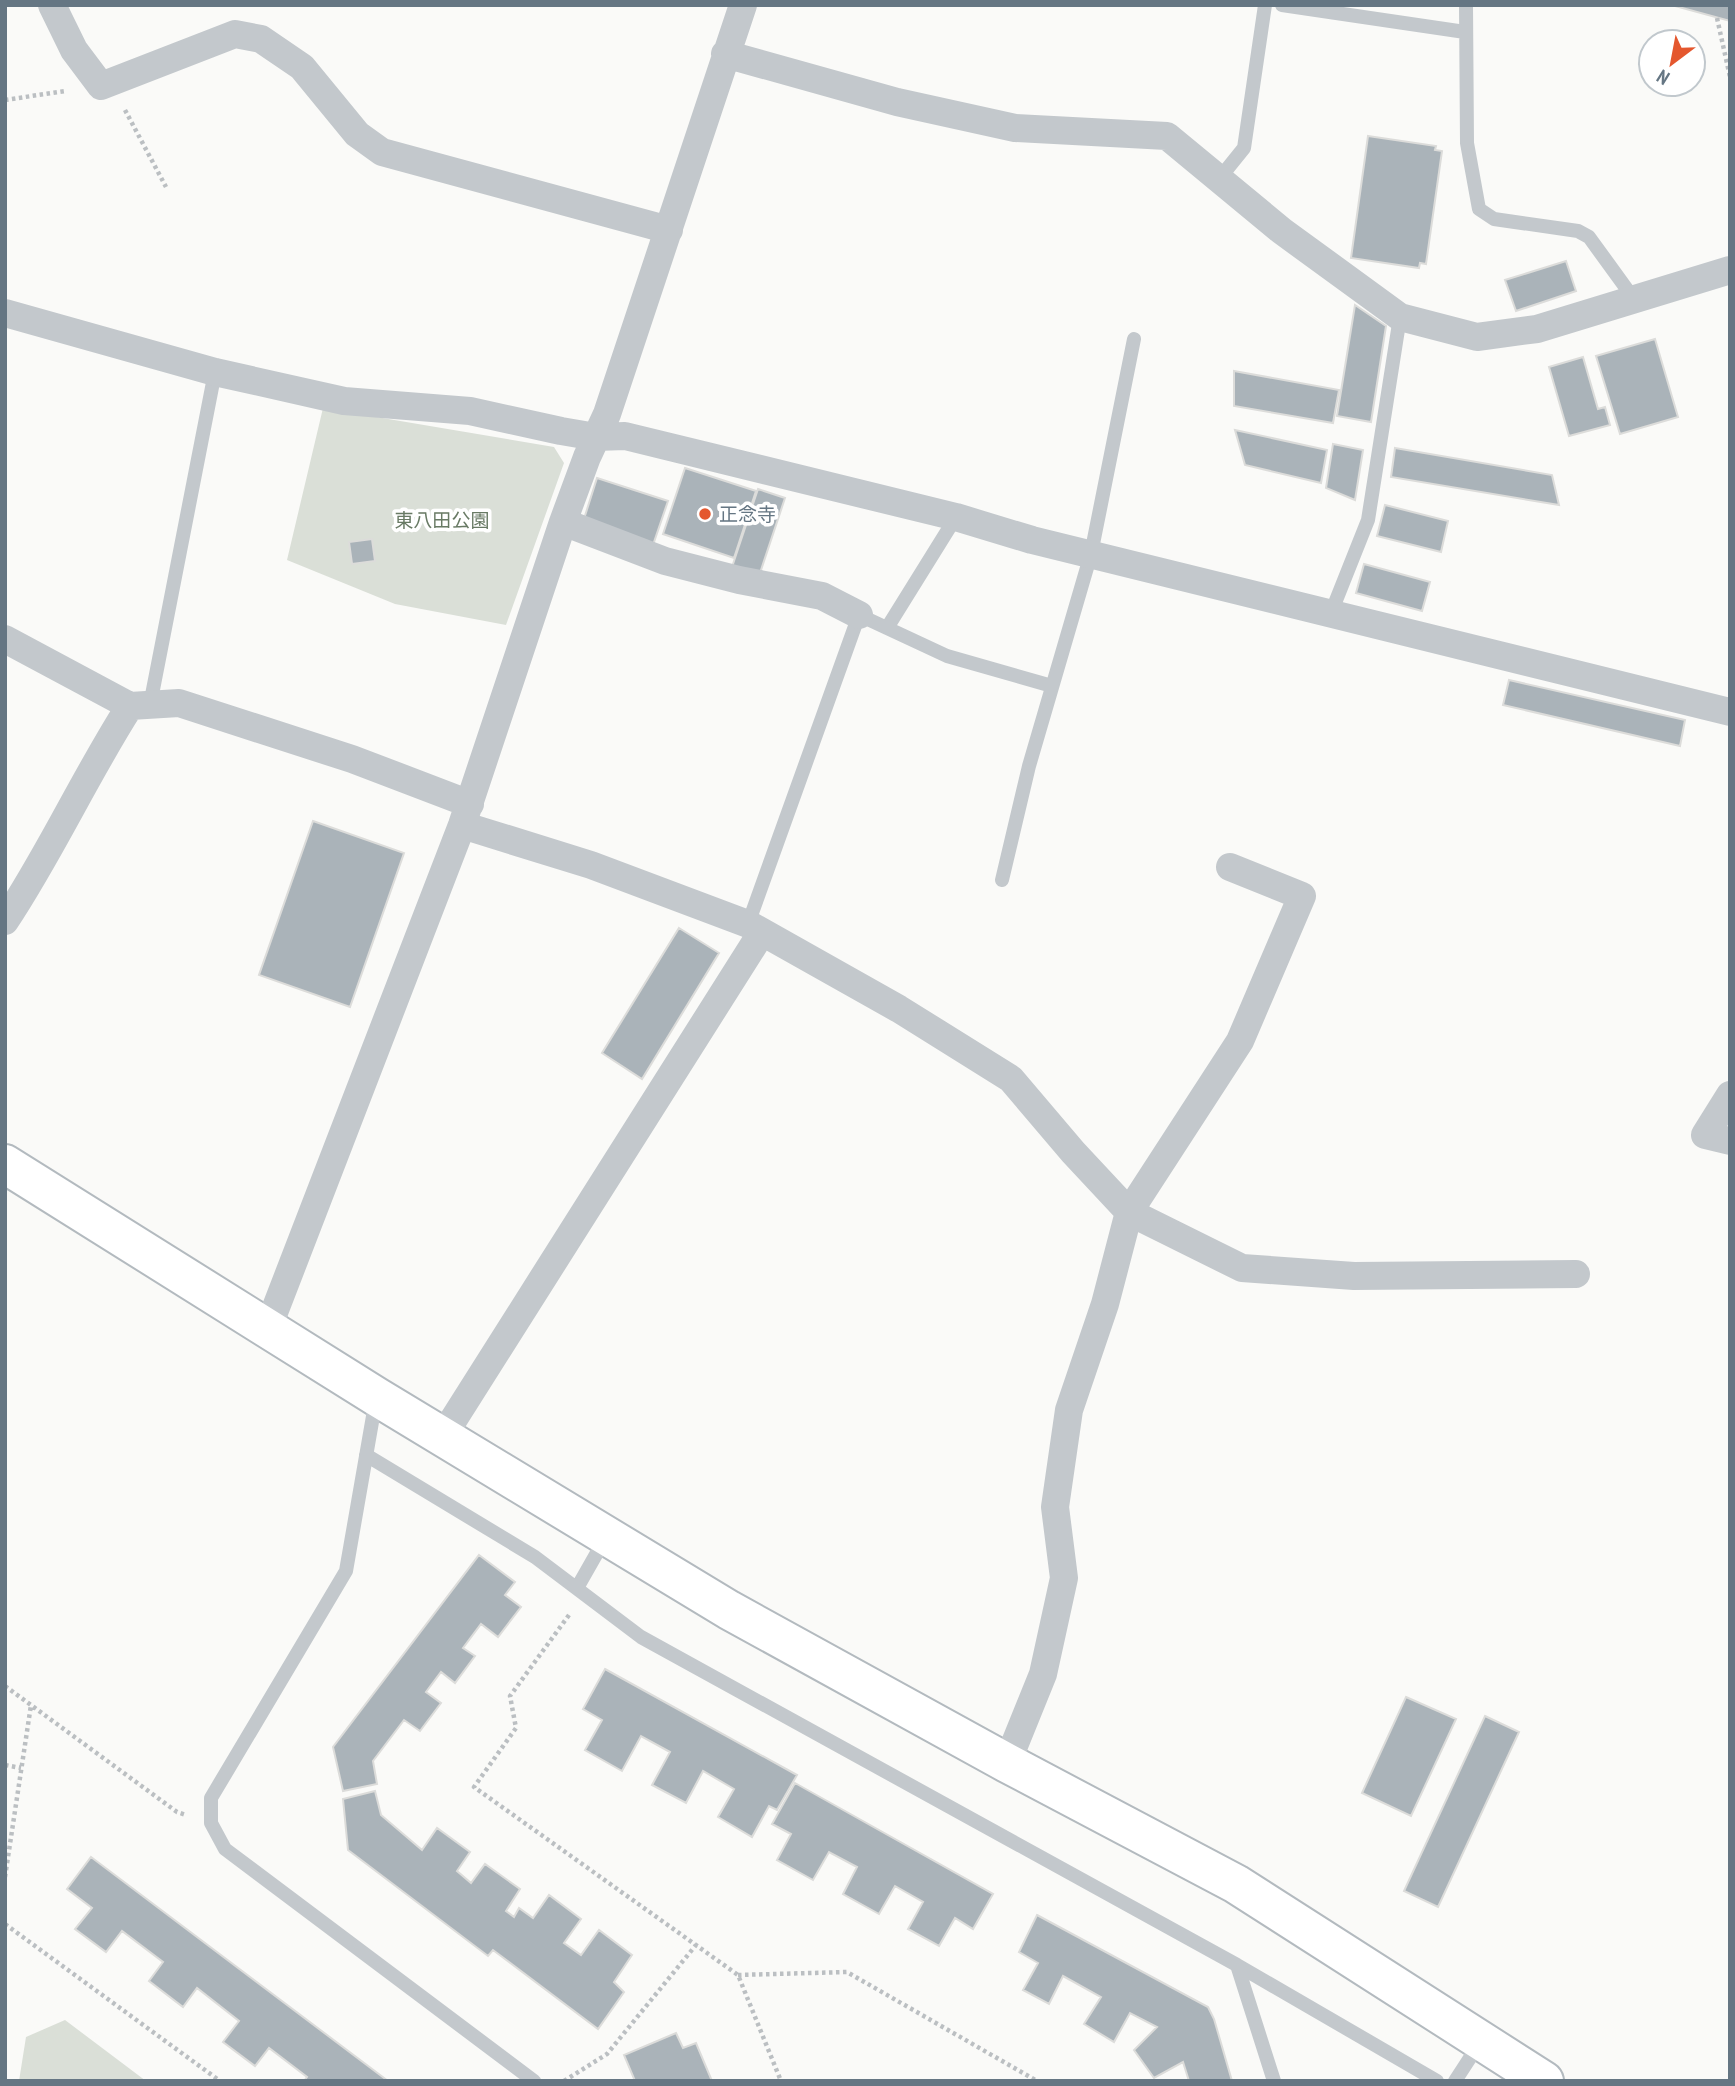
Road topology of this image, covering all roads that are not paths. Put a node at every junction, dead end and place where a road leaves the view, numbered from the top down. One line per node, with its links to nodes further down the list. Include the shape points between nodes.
1 (52, 5): 9 (street, via 74,50 105,84 235,34 261,39 302,67 357,134 382,152)
2 (743, 5): 7 (street)
3 (1265, 5): 8 (lane, via 1244,148)
4 (1282, 5): 6 (lane)
5 (1466, 5): 6 (lane)
6 (1465, 32): 11 (lane, via 1467,143 1479,209 1494,219 1578,231 1589,237)
7 (725, 54): 8 (street, via 897,102 1015,128 1167,136); 9 (street)
8 (1219, 179): 13 (street)
9 (669, 230): 16 (street)
10 (1730, 270): 11 (street)
11 (1634, 299): 13 (street, via 1537,329 1477,337)
12 (5, 313): 15 (street)
13 (1400, 317): 20 (lane, via 1368,520)
14 (1134, 339): 19 (lane)
15 (215, 372): 16 (street, via 344,401 470,411); 25 (lane)
16 (596, 437): 17 (street, via 625,436); 18 (street)
17 (956, 517): 19 (street); 22 (lane)
18 (563, 522): 21 (street, via 665,561 822,596); 27 (street)
19 (1091, 554): 20 (street); 24 (lane)
20 (1331, 613): 26 (street)
21 (859, 615): 22 (lane); 31 (lane)
22 (887, 628): 24 (lane, via 947,656)
23 (5, 639): 25 (street)
24 (1052, 686): 29 (lane)
25 (140, 705): 27 (street, via 179,703 352,759); 30 (street, via 107,742)
26 (1730, 712)
27 (466, 814): 31 (street); 37 (street)
28 (1230, 867): 35 (street, via 1302,897 1240,1041)
29 (1002, 880)
30 (5, 921)
31 (755, 928): 35 (street, via 1011,1079); 39 (street)
32 (1730, 1096): 33 (street, via 1705,1135)
33 (1730, 1141)
34 (5, 1164): 37 (street)
35 (1129, 1212): 36 (street, via 1242,1268 1354,1276); 43 (street, via 1105,1304 1069,1410 1055,1507 1064,1578 1043,1674)
36 (1576, 1274)
37 (268, 1328): 38 (street)
38 (376, 1397): 39 (street); 40 (lane)
39 (443, 1436): 41 (street)
40 (366, 1455): 42 (lane, via 535,1557); 46 (lane, via 346,1571 211,1798 211,1823 225,1849)
41 (607, 1535): 42 (lane); 43 (street, via 729,1609)
42 (581, 1592): 44 (lane, via 641,1637)
43 (1007, 1763): 45 (street, via 1236,1884)
44 (1237, 1965): 47 (lane); 48 (lane)
45 (1482, 2041): 49 (lane); 50 (street)
46 (534, 2081)
47 (1274, 2081)
48 (1437, 2081)
49 (1455, 2081)
50 (1544, 2081)

